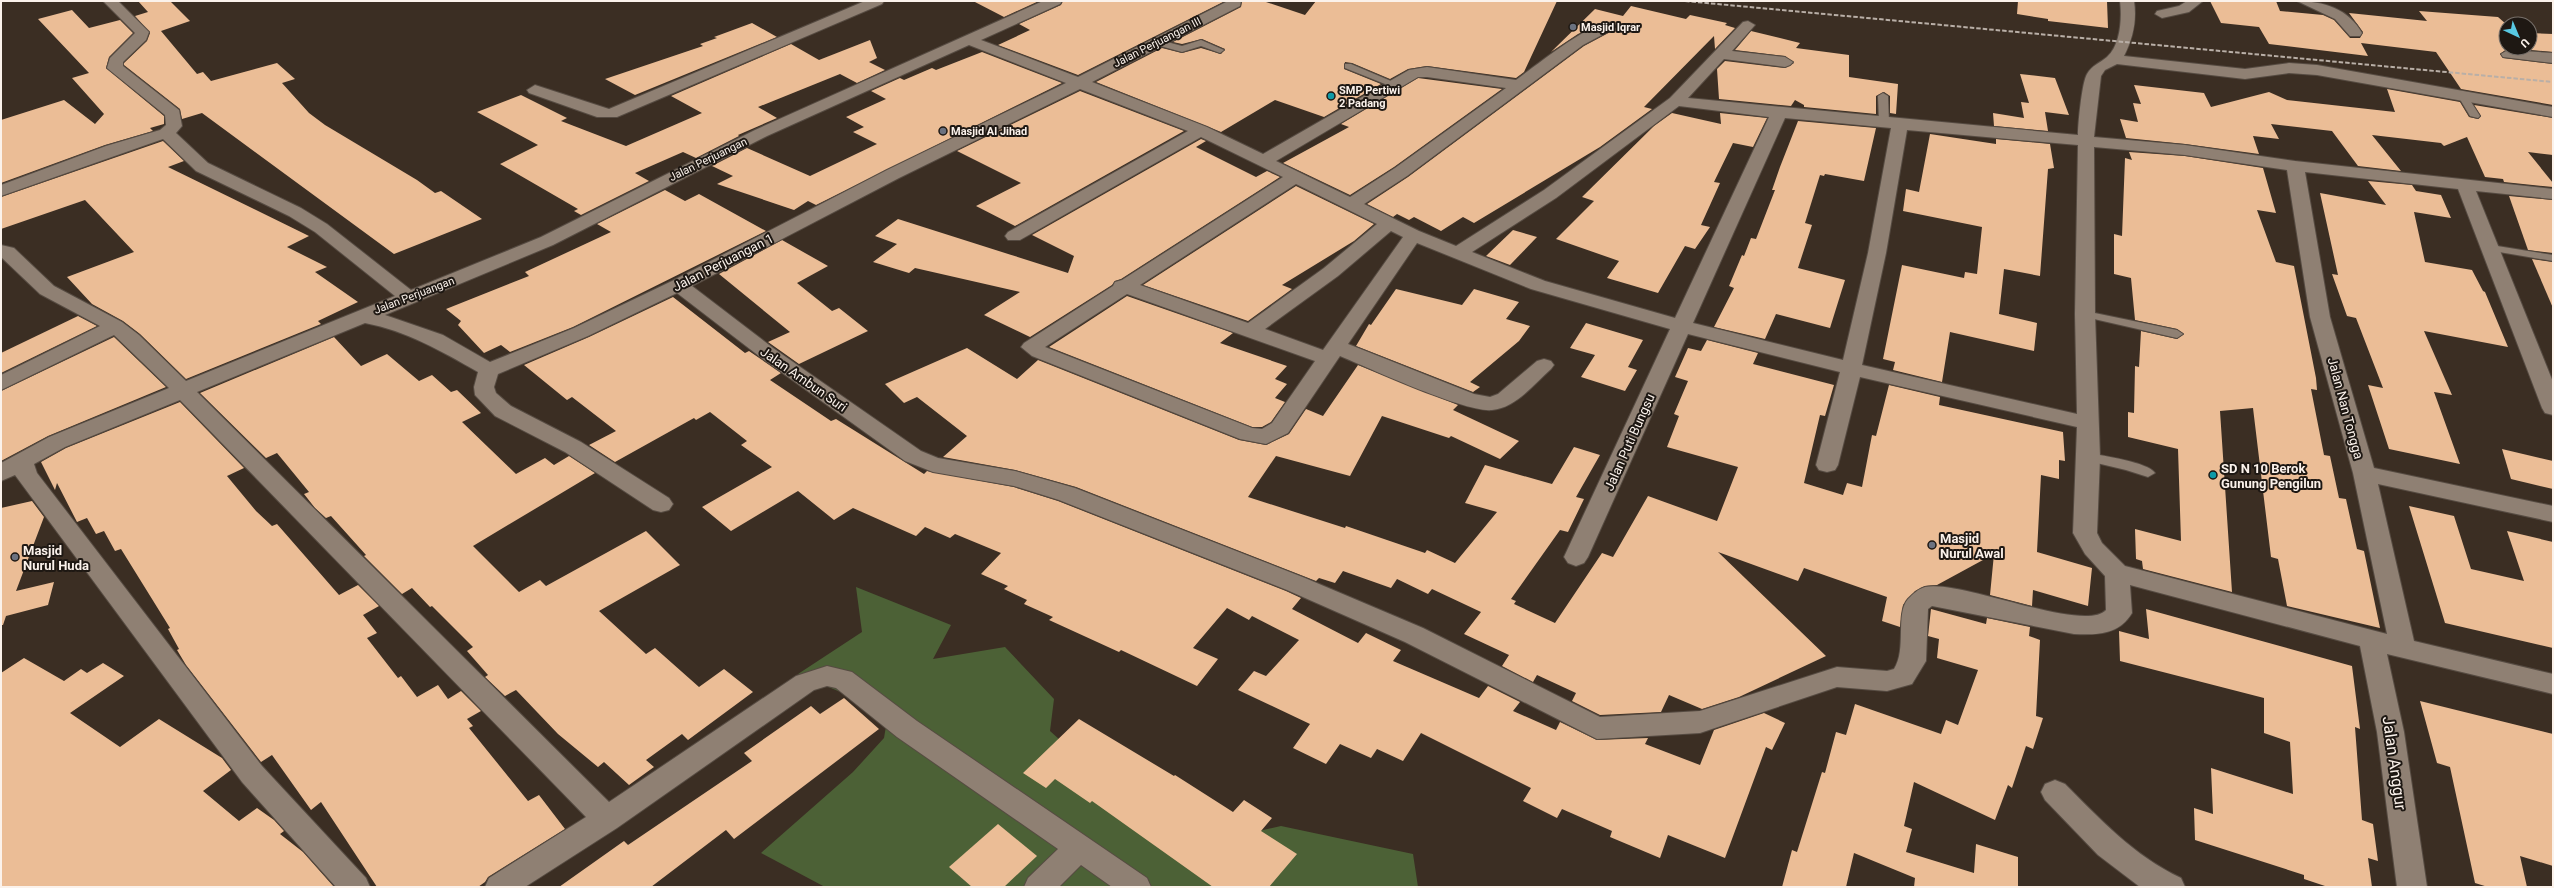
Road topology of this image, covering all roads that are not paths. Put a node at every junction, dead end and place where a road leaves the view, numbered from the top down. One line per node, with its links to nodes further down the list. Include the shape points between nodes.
1 (110, 1): 33 (street, via 142,32 141,37 115,62 115,68 173,113 174,126)
2 (877, 1): 24 (street, via 611,114 603,114)
3 (1055, 1): 12 (street, Jalan Perjuangan)
4 (2127, 1): 18 (street, via 2129,14 2124,42)
5 (2196, 1): 8 (street, via 2184,9)
6 (2304, 1): 11 (street, via 2344,18 2352,25)
7 (1235, 3): 13 (street, Jalan Perjuangan III)
8 (2162, 14)
9 (1748, 25): 15 (street)
10 (1608, 26): 23 (street, via 1578,42)
11 (2355, 33)
12 (971, 40): 21 (street); 51 (street, Jalan Perjuangan, via 761,134 547,241)
13 (1156, 42): 14 (lane, via 1182,49 1201,43); 21 (street, Jalan Perjuangan III)
14 (1220, 50)
15 (1719, 54): 19 (street); 27 (street)
16 (2530, 56): 17 (street)
17 (2553, 58)
18 (2114, 59): 26 (street, via 2245,74 2282,69 2317,70); 34 (street, via 2100,67 2093,76 2088,102)
19 (1785, 62)
20 (1348, 66): 22 (lane)
21 (1078, 81): 32 (street); 49 (street, Jalan Perjuangan 1)
22 (1393, 84): 23 (street, via 1414,73 1427,72); 35 (street)
23 (1519, 85): 41 (street, via 1401,172)
24 (535, 90)
25 (1883, 96): 31 (lane)
26 (2463, 96): 28 (street); 30 (lane)
27 (1676, 101): 29 (street); 47 (street, via 1550,194)
28 (2553, 112)
29 (1779, 113): 31 (street); 55 (street, Jalan Puti Bungsu)
30 (2475, 116)
31 (1892, 123): 34 (street); 60 (street, via 1881,237)
32 (1201, 130): 35 (street); 44 (street)
33 (166, 133): 39 (street); 51 (street, via 202,167 295,212 322,228)
34 (2086, 142): 36 (street, via 2185,150); 52 (street)
35 (1264, 161): 37 (street)
36 (2295, 166): 38 (street); 70 (street, Jalan Nan Tongga, via 2320,317)
37 (1294, 178): 41 (street); 50 (street)
38 (2465, 186): 40 (street); 45 (street)
39 (1, 191)
40 (2553, 194)
41 (1351, 204): 42 (street)
42 (1389, 224): 43 (street); 56 (street, via 1325,276)
43 (1413, 235): 47 (street); 58 (street)
44 (1014, 236)
45 (2491, 248): 48 (lane); 64 (street)
46 (1, 251): 54 (street, via 7,252 47,290)
47 (1458, 253): 55 (street, via 1538,285)
48 (2553, 258)
49 (679, 285): 61 (street, Jalan Perjuangan 1, via 581,332); 74 (street, Jalan Ambun Suri, via 766,352 913,456 933,465 1015,479 1067,494 1296,584 1414,635 1597,728 1700,722 1837,677 1887,681 1903,677 1913,661 1916,606 1927,596 1961,600 2046,620 2084,625 2109,622 2119,613)
50 (1122, 286): 56 (street); 58 (street, via 1031,347 1248,434 1266,437 1280,428)
51 (408, 297): 53 (street, Jalan Perjuangan)
52 (2085, 314): 57 (lane); 65 (street)
53 (360, 316): 61 (street, via 391,322 436,339); 63 (street, Jalan Perjuangan)
54 (115, 326): 62 (street); 63 (street)
55 (1681, 326): 60 (street); 73 (street, Jalan Puti Bungsu)
56 (1250, 330): 58 (street)
57 (2177, 334)
58 (1332, 353): 59 (street, via 1468,400 1491,404 1505,399)
59 (1544, 365)
60 (1853, 369): 65 (street); 67 (street)
61 (489, 370): 71 (street, via 484,387 486,395 503,412 573,447)
62 (1, 383)
63 (184, 389): 68 (street, Jalan Perjuangan, via 57,442); 79 (street)
64 (2553, 408)
65 (2088, 423): 66 (street)
66 (2089, 457): 69 (lane); 74 (street, via 2085,533 2093,548)
67 (1827, 465)
68 (11, 466): 81 (street, via 26,474 252,774)
69 (2148, 473)
70 (2364, 473): 72 (street); 76 (street, Jalan Nan Tongga)
71 (661, 504)
72 (2553, 514)
73 (1576, 557)
74 (2117, 573): 75 (street)
75 (2370, 640): 76 (street); 86 (street, Jalan Anggur, via 2383,684 2397,767)
76 (2403, 648): 77 (street)
77 (2553, 684)
78 (2055, 792): 85 (street, via 2114,852 2149,879)
79 (607, 818): 80 (street, via 805,683 827,676 843,679 907,729); 82 (street)
80 (1080, 848): 83 (street); 84 (street)
81 (355, 887)
82 (500, 887)
83 (1039, 887)
84 (1136, 887)
85 (2170, 887)
86 (2412, 887)

